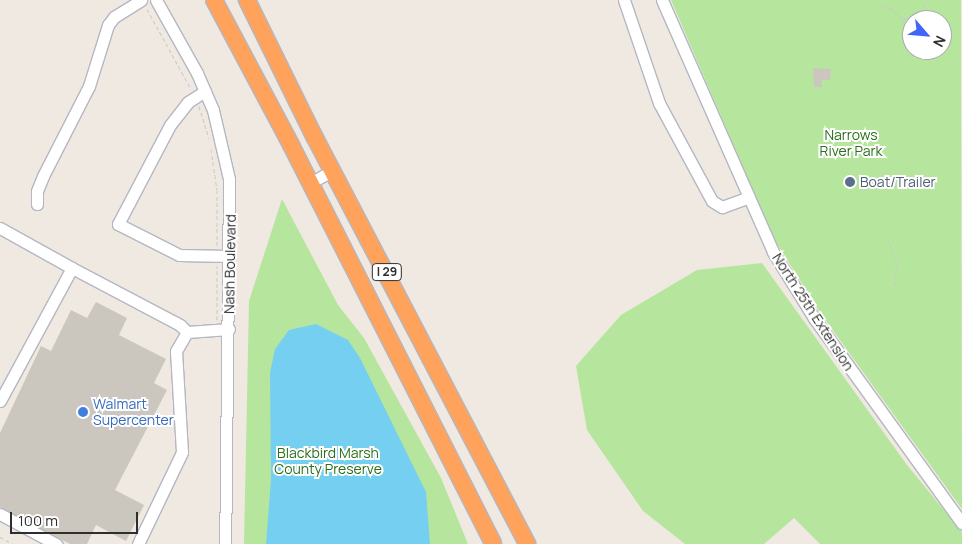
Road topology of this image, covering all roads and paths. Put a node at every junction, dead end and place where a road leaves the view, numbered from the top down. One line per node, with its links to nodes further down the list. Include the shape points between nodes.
1 (141, 0): 13 (street, via 114,17 108,25 89,86 43,176 37,192)
2 (156, 0): 9 (street, Nash Boulevard)
3 (214, 0): 11 (highway, I 29)
4 (247, 0): 10 (highway, I 29)
5 (624, 0): 12 (street, via 660,103 712,201 722,207)
6 (662, 0): 12 (street, North 25th Extension)
7 (881, 5): 8 (path)
8 (902, 18)
9 (205, 91): 16 (street, Nash Boulevard, via 221,137 228,170); 16 (street, via 188,102 170,124 118,224 179,255)
10 (332, 171): 11 (street); 30 (highway, I 29)
11 (310, 182): 29 (highway, I 29)
12 (747, 198): 23 (street, North 25th Extension, via 773,252 809,310)
13 (37, 204)
14 (0, 228): 17 (street)
15 (887, 238): 18 (path, via 897,264)
16 (230, 256): 19 (street, Nash Boulevard)
17 (72, 268): 20 (street, via 180,325); 21 (street)
18 (895, 286)
19 (229, 329): 20 (street); 28 (street, Nash Boulevard)
20 (187, 332): 27 (street, via 176,351 182,452)
21 (0, 401)
22 (0, 514): 26 (street)
23 (962, 523)
24 (0, 537): 25 (path)
25 (13, 544)
26 (56, 544)
27 (138, 544)
28 (226, 544)
29 (492, 544)
30 (526, 544)

